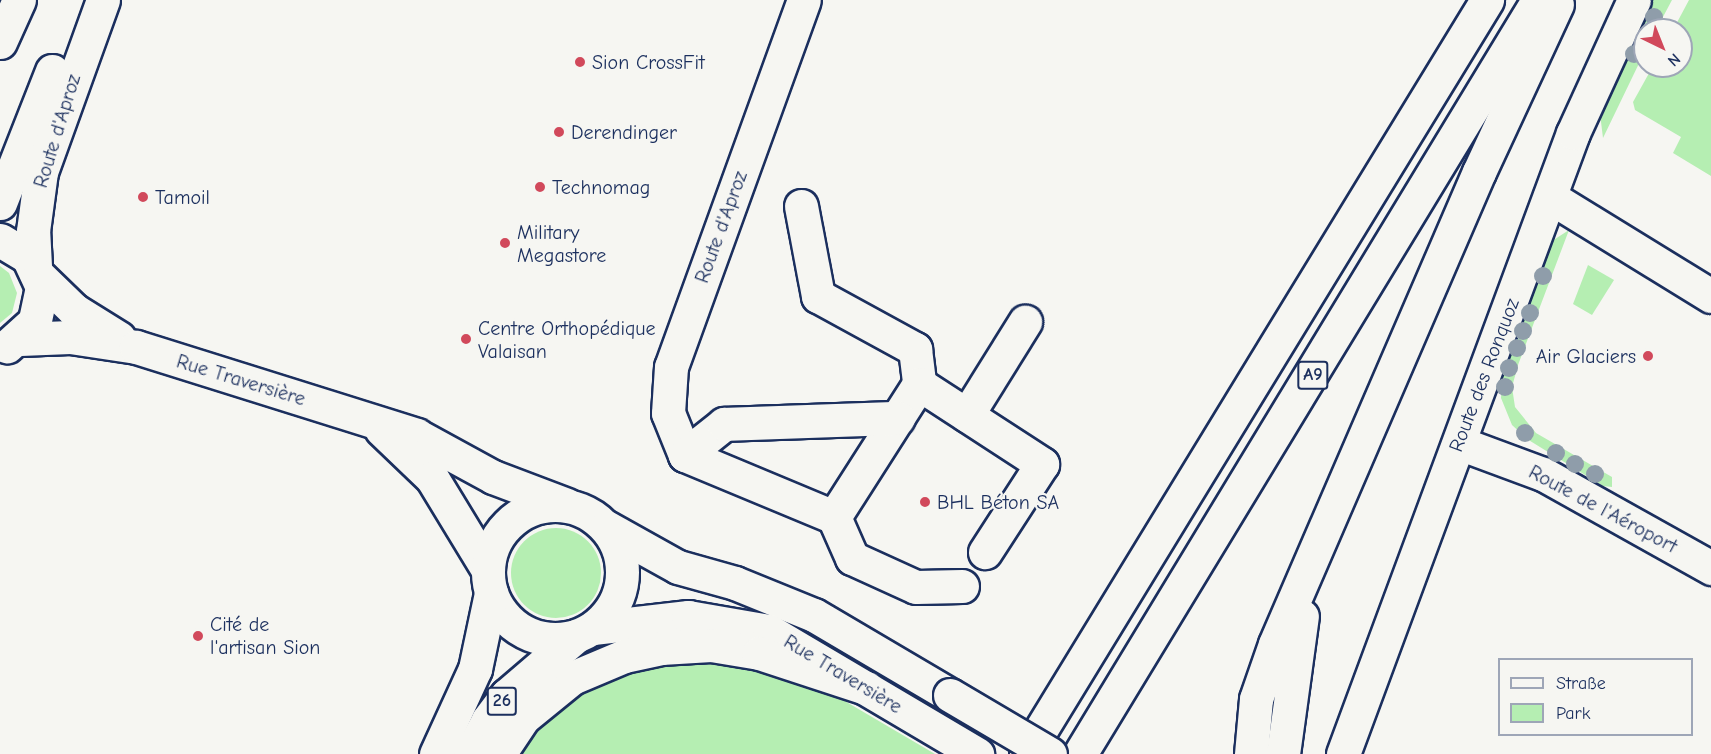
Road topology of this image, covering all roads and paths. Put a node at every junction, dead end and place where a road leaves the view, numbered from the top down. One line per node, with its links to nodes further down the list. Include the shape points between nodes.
1 (19, 0): 9 (main road)
2 (80, 0): 11 (main road, Route d'Aproz)
3 (103, 0): 14 (main road, Route d'Aproz, via 41,172 33,231)
4 (804, 0): 24 (main road, Route d'Aproz, via 670,367 668,413)
5 (1487, 0): 33 (main road, A9)
6 (1538, 0): 43 (main road, A9)
7 (1559, 0): 28 (main road, via 1465,204)
8 (1634, 0): 10 (main road, Route des Ronquoz, via 1588,97)
9 (0, 42)
10 (1550, 197): 15 (main road); 23 (main road, Route des Ronquoz)
11 (0, 203)
12 (801, 206): 19 (main road, via 818,296 915,349)
13 (0, 240): 14 (main road, Rue Traversière, via 20,249)
14 (37, 271): 17 (main road, Route d'Aproz, via 39,310); 18 (main road, Rue Traversière, via 90,322)
15 (1711, 296)
16 (1025, 322): 21 (main road)
17 (6, 346): 18 (main road, Rue Traversière, via 70,337)
18 (136, 347): 20 (main road, Rue Traversière)
19 (919, 384): 21 (main road); 22 (main road)
20 (347, 412): 25 (main road, Rue Traversière, via 416,435 493,477); 31 (main road, Rue Traversière, via 394,438 432,478)
21 (967, 415): 29 (main road, via 1042,464)
22 (898, 417): 24 (main road, via 724,424); 26 (main road)
23 (1459, 443): 30 (main road, Route de l'Aéroport, via 1543,474); 46 (main road, Route des Ronquoz)
24 (685, 455): 26 (main road)
25 (567, 506): 27 (main road, via 588,513); 31 (main road, via 529,510 513,520 491,551)
26 (834, 518): 32 (main road, via 852,558 916,587)
27 (605, 526): 34 (main road, via 620,551 622,580 613,607); 42 (main road, bridge, via 678,567 744,586 814,615)
28 (1319, 547): 44 (main road, via 1262,677 1253,715); 45 (main road, via 1295,651)
29 (985, 552)
30 (1711, 568)
31 (489, 581): 34 (main road, via 498,609 524,632 549,639); 36 (main road, via 475,669)
32 (962, 586)
33 (1106, 626): 40 (main road); 41 (main road, A9)
34 (584, 632): 35 (main road, Rue Traversière, via 688,617 746,624 800,646); 37 (main road, 26, via 548,658 497,707)
35 (866, 688): 38 (main road, via 759,652 711,645 661,648 624,656 573,678 523,718); 39 (main road, Rue Traversière)
36 (436, 754)
37 (470, 754)
38 (499, 754)
39 (977, 754)
40 (1014, 754)
41 (1026, 754)
42 (1050, 754)
43 (1080, 754)
44 (1251, 754)
45 (1283, 754)
46 (1343, 754)

